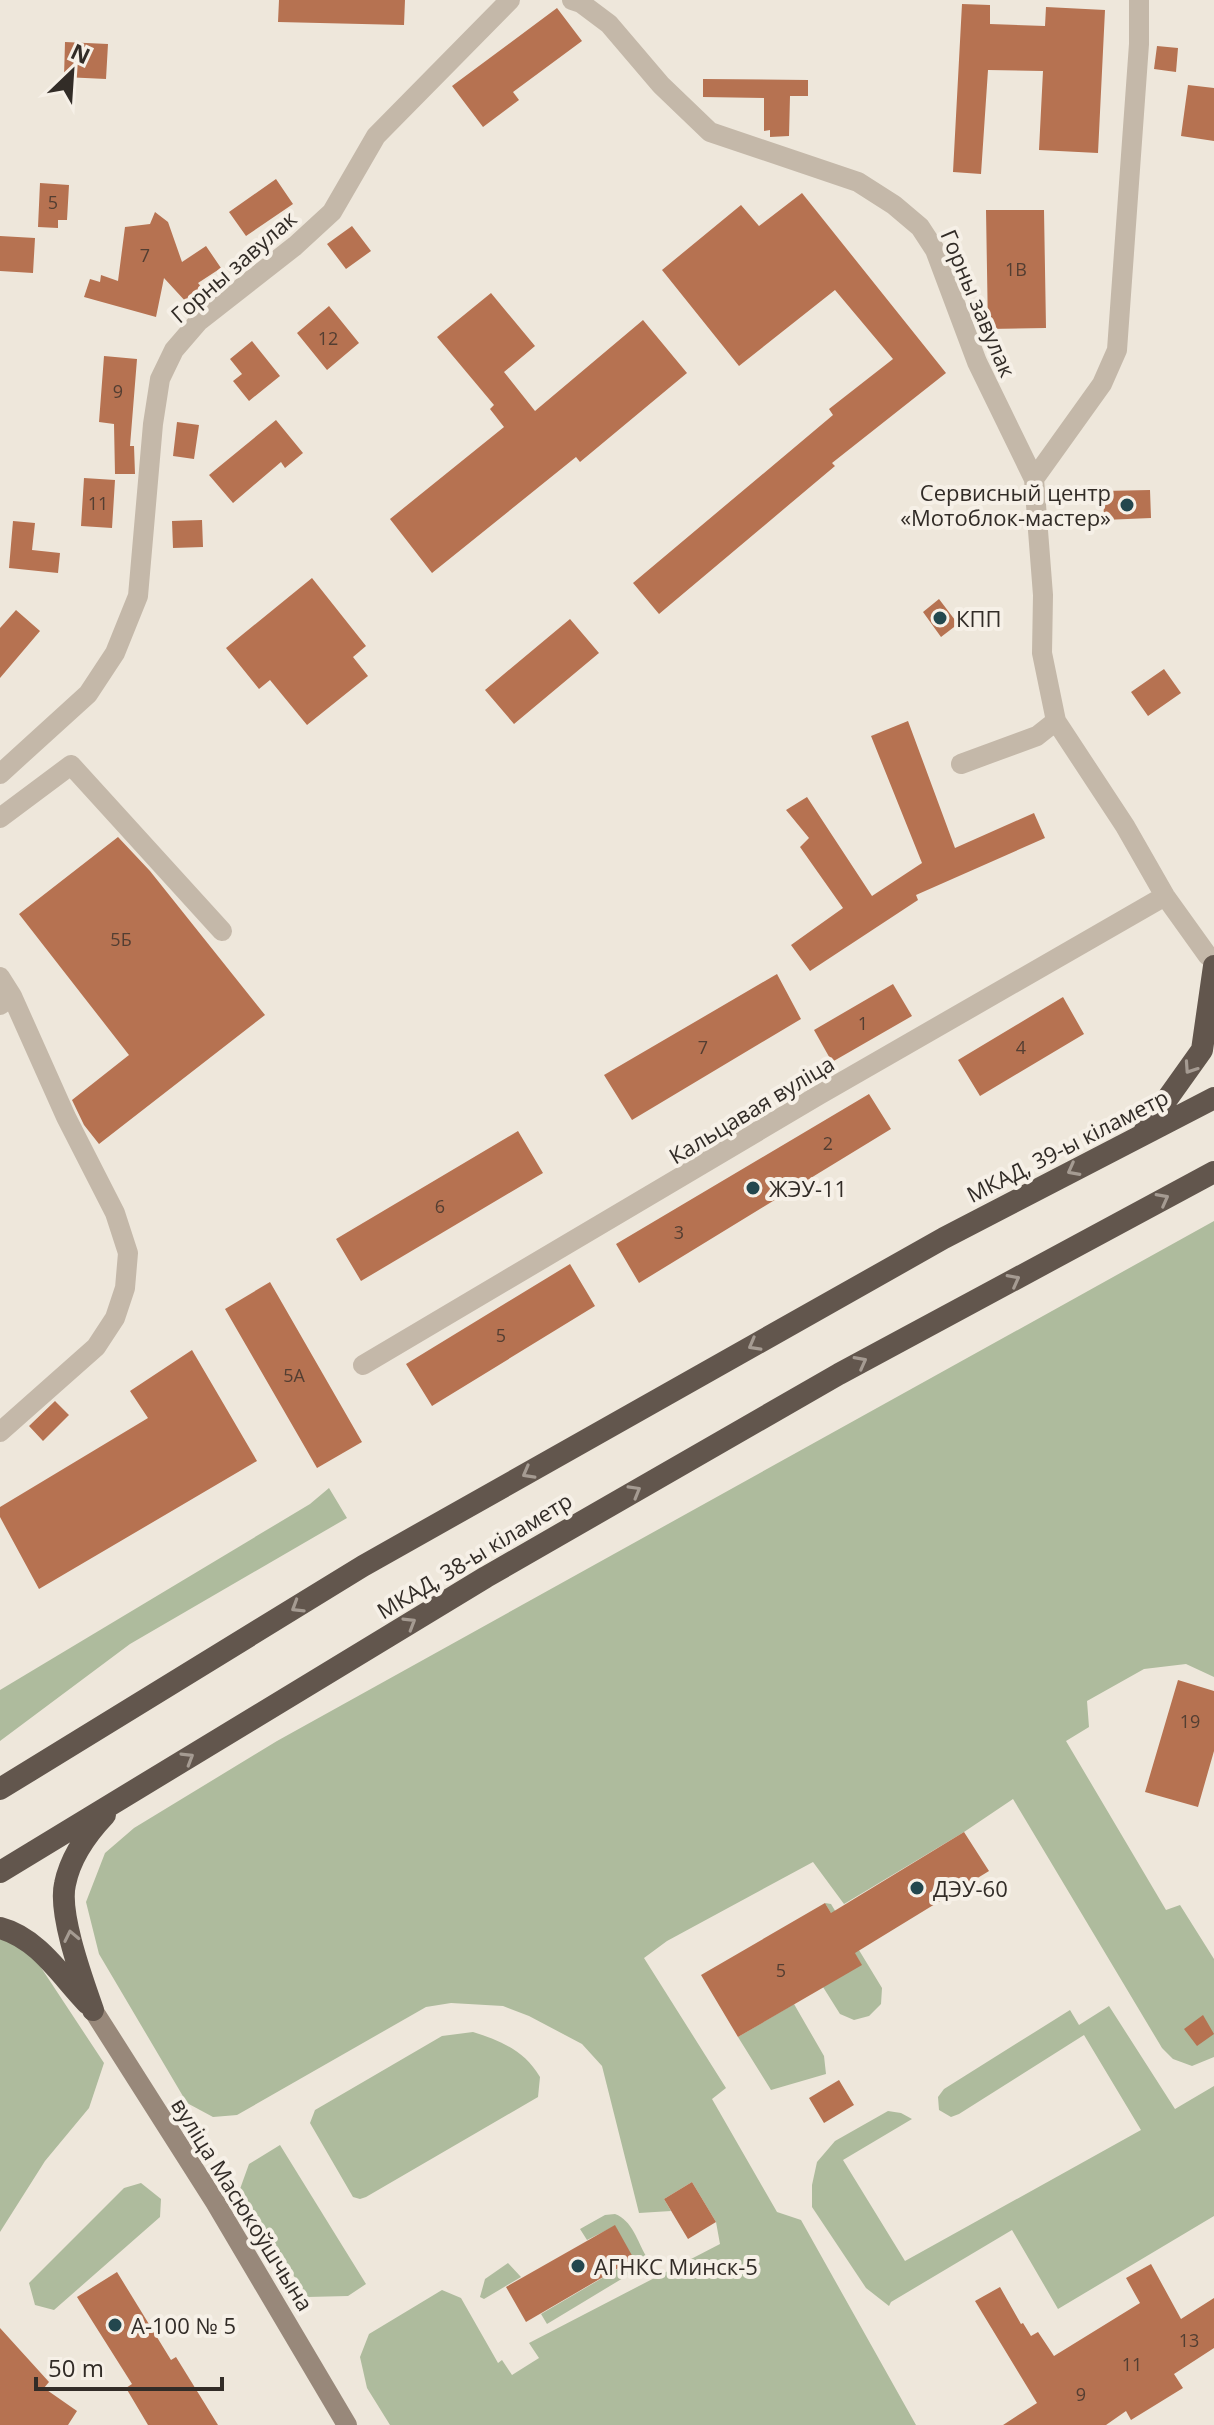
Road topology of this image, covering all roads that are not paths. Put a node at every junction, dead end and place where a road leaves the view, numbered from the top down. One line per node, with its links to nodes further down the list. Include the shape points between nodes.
1 (510, 0): 7 (street, Горны завулак, via 376,136 332,212 199,321 174,350 160,379 153,424 138,596 115,653 88,694)
2 (572, 0): 4 (street, Горны завулак, via 609,24 710,132 858,182 920,227 935,250 977,362)
3 (1139, 0): 4 (street, via 1117,350 1102,384)
4 (1034, 479): 5 (street, Горны завулак, via 1042,653)
5 (1056, 721): 6 (street, via 1037,736); 9 (street, Горны завулак)
6 (961, 764)
7 (0, 774)
8 (0, 818): 10 (street, via 71,765)
9 (1165, 896): 11 (street, Горны завулак); 18 (street, Кальцавая вуліца)
10 (222, 931)
11 (1211, 961): 15 (highway, one-way to 15, via 1202,1050)
12 (0, 977): 13 (street)
13 (6, 1001): 19 (street, via 128,1253 115,1318 96,1347)
14 (1214, 1098): 15 (highway, МКАД, 39-ы кіламетр)
15 (1142, 1134): 17 (highway, МКАД, 39-ы кіламетр, one-way to 17)
16 (1214, 1172): 23 (highway, МКАД, 38-ы кіламетр, one-way to 16, via 486,1577 839,1374)
17 (944, 1238): 20 (highway, МКАД, 38-ы кіламетр, one-way to 20, via 363,1566)
18 (363, 1365)
19 (0, 1432)
20 (49, 1758): 21 (highway); 22 (highway, МКАД, 38-ы кіламетр)
21 (0, 1769)
22 (0, 1789)
23 (122, 1798): 24 (highway, МКАД, 38-ы кіламетр); 26 (highway, one-way to 23, via 75,1955 64,1886 92,1829)
24 (0, 1872)
25 (0, 1928): 26 (highway, via 38,1948)
26 (93, 2010): 27 (main road, вуліца Масюкоўшчына)
27 (347, 2425)

